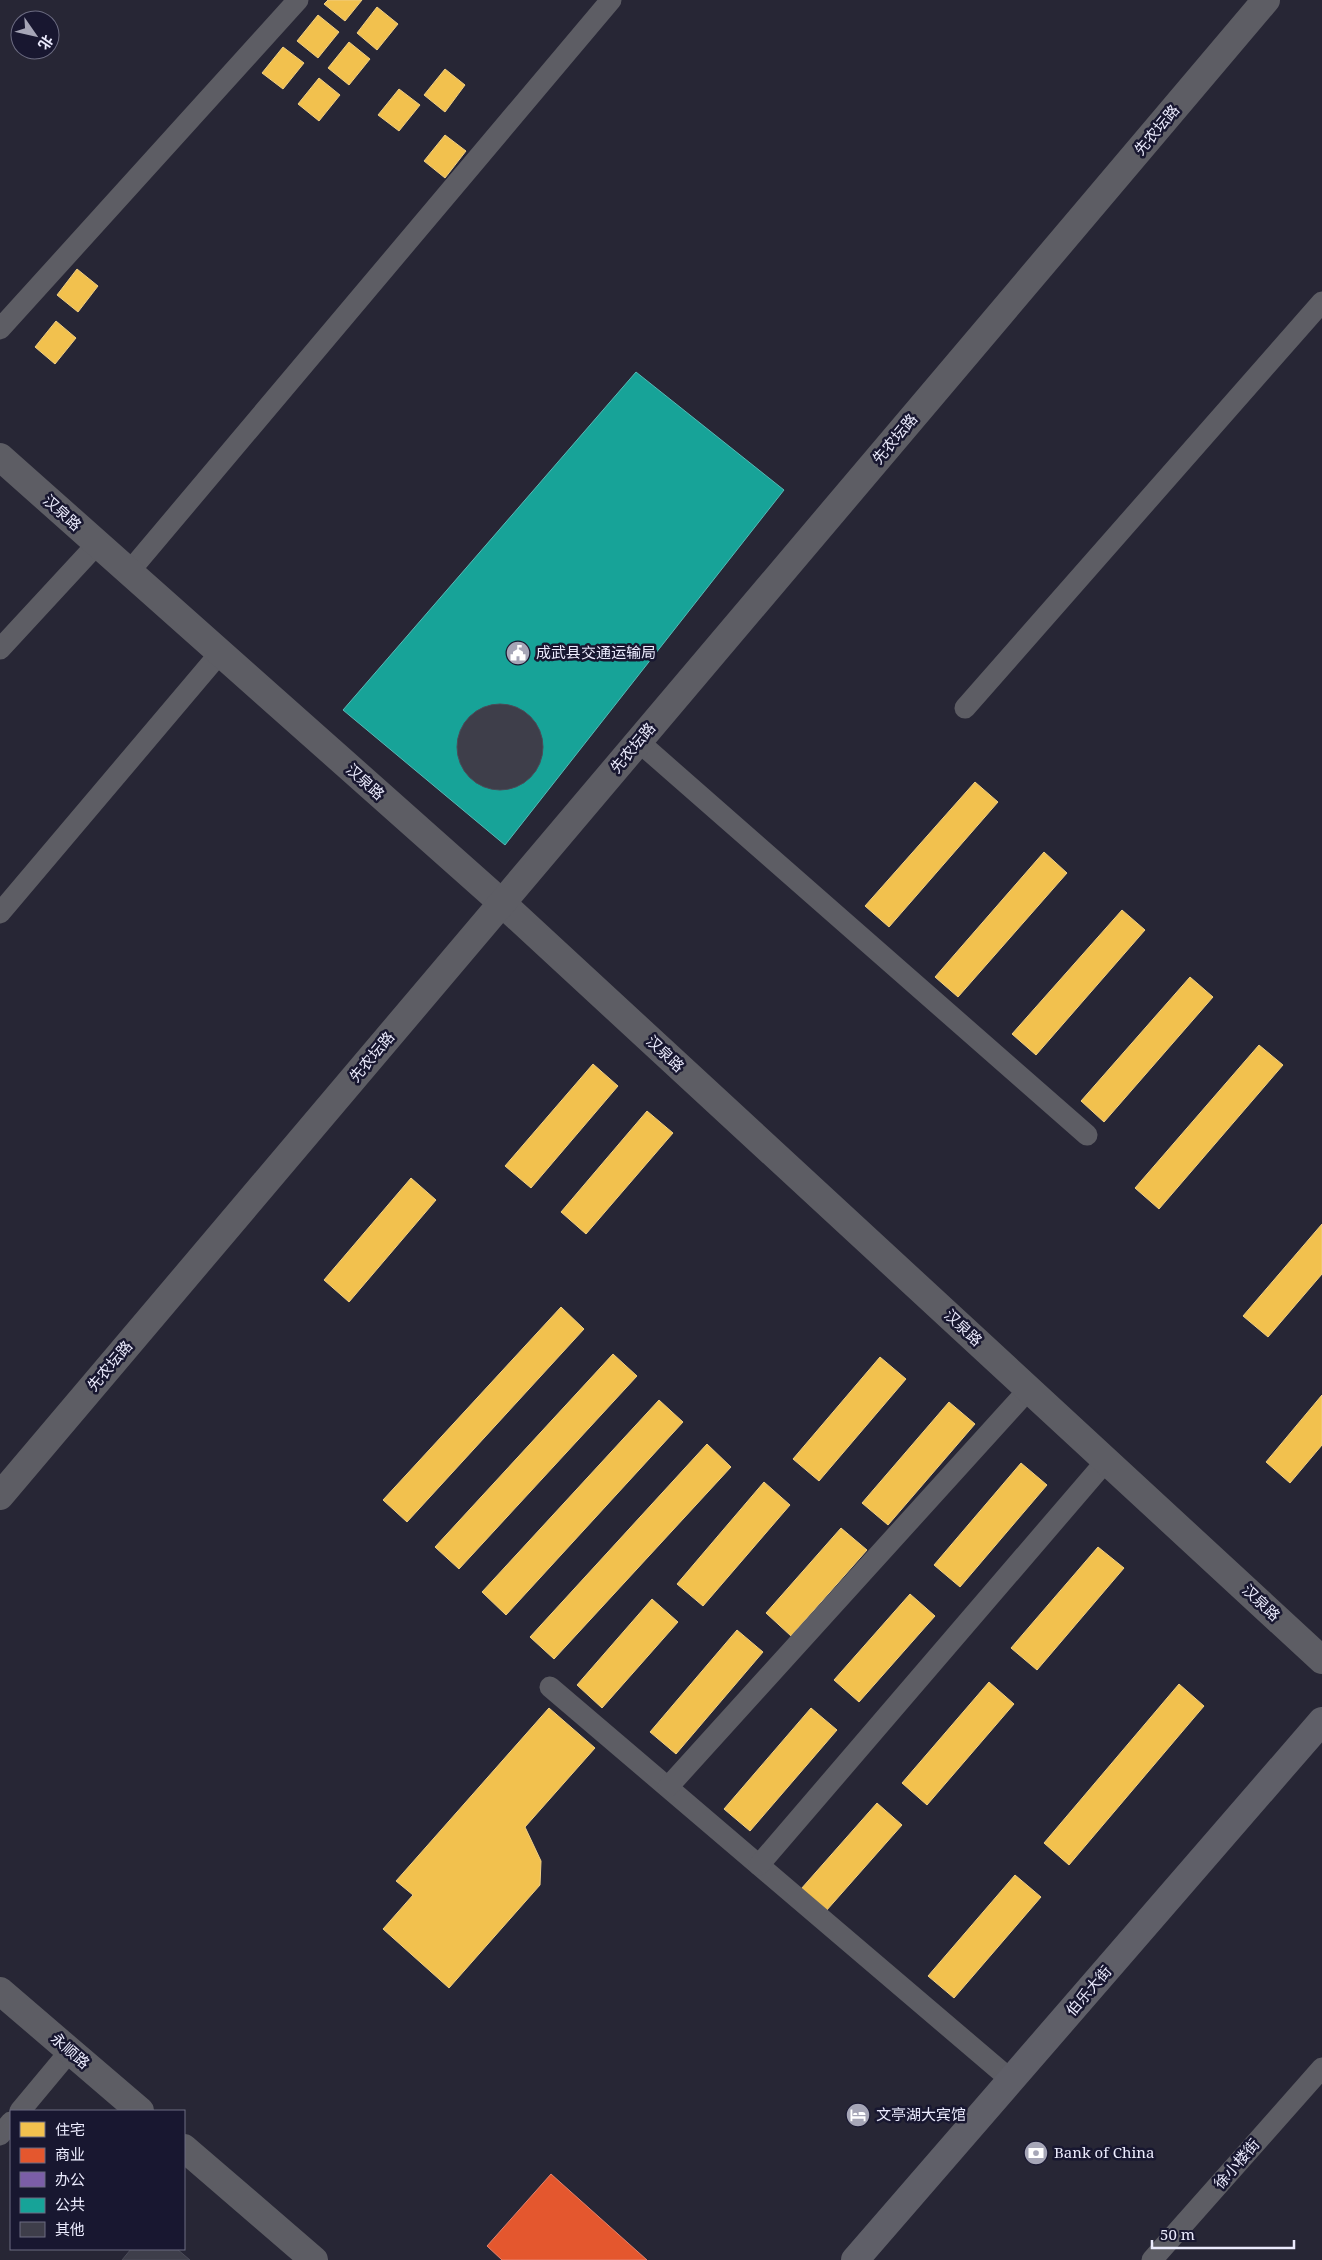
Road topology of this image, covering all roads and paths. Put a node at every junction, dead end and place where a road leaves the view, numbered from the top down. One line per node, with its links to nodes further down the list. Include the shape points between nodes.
1 (298, 0): 5 (street)
2 (611, 0): 8 (street)
3 (1266, 0): 12 (street, 先农坛路)
4 (1322, 302): 11 (street)
5 (0, 329)
6 (0, 457): 7 (street, 汉泉路)
7 (98, 544): 8 (street, 汉泉路); 9 (street)
8 (129, 572): 10 (street, 汉泉路)
9 (0, 649)
10 (220, 653): 13 (street, 汉泉路); 14 (street)
11 (965, 708)
12 (639, 742): 13 (street, 先农坛路); 15 (street)
13 (502, 903): 16 (street, 汉泉路); 18 (street, 先农坛路)
14 (0, 913)
15 (1087, 1135)
16 (1029, 1389): 17 (street, 汉泉路); 22 (street)
17 (1106, 1461): 19 (street, 汉泉路); 23 (street)
18 (0, 1496)
19 (1322, 1660)
20 (550, 1687): 22 (street)
21 (1322, 1721): 27 (main road, 伯乐大街)
22 (668, 1787): 23 (street)
23 (759, 1865): 27 (street)
24 (0, 1991): 25 (street, 永顺路)
25 (70, 2051): 28 (street); 29 (street, 永顺路)
26 (1322, 2068): 35 (street, 徐小楼街)
27 (1011, 2080): 34 (main road, 伯乐大街)
28 (21, 2110)
29 (139, 2110)
30 (10, 2123): 31 (street)
31 (0, 2135)
32 (185, 2149): 33 (street)
33 (314, 2260)
34 (855, 2260)
35 (1152, 2260)

